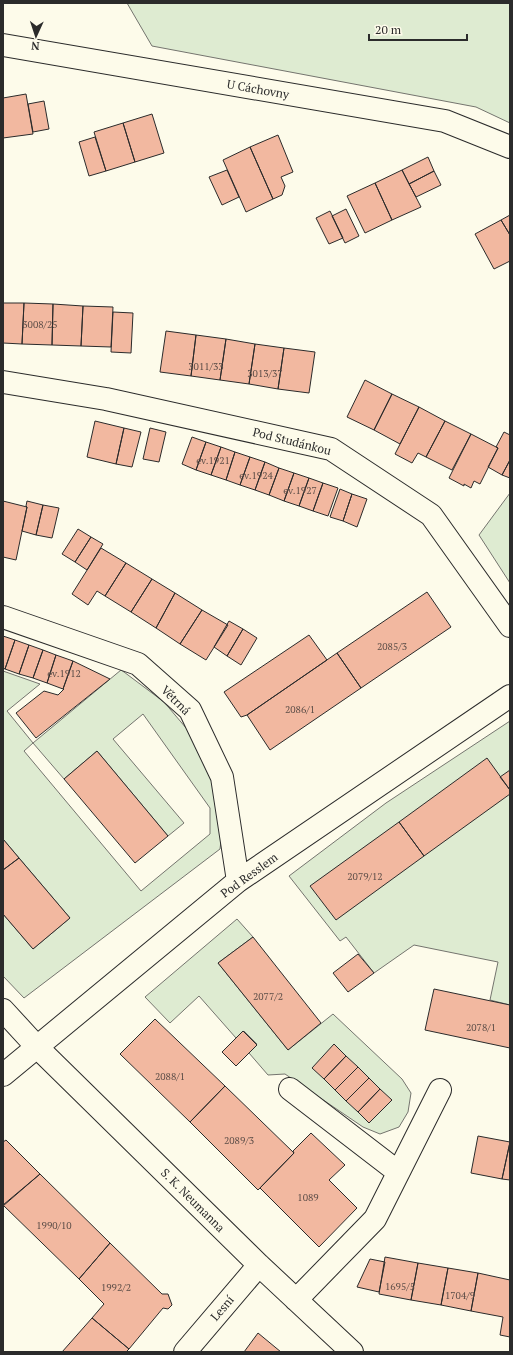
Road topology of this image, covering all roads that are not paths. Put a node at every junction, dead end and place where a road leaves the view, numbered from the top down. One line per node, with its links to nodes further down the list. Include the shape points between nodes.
1 (3, 45): 2 (street, U Cáchovny, via 445,121)
2 (510, 147)
3 (3, 382): 5 (street, Pod Studánkou, via 106,399 331,449 431,515)
4 (3, 616): 7 (street, Větrná, via 138,664 190,710 222,777)
5 (510, 626)
6 (510, 696): 7 (street, Pod Resslem)
7 (238, 881): 9 (street, Pod Resslem)
8 (3, 1010): 9 (street, S. K. Neumanna)
9 (37, 1047): 10 (street, Pod Resslem); 14 (street, S. K. Neumanna)
10 (3, 1074)
11 (290, 1089): 13 (street)
12 (440, 1090): 13 (street)
13 (398, 1172): 15 (street, via 375,1219)
14 (259, 1265): 15 (street, S. K. Neumanna); 16 (street, Lesní)
15 (296, 1300): 17 (street, S. K. Neumanna)
16 (185, 1352)
17 (352, 1352)

